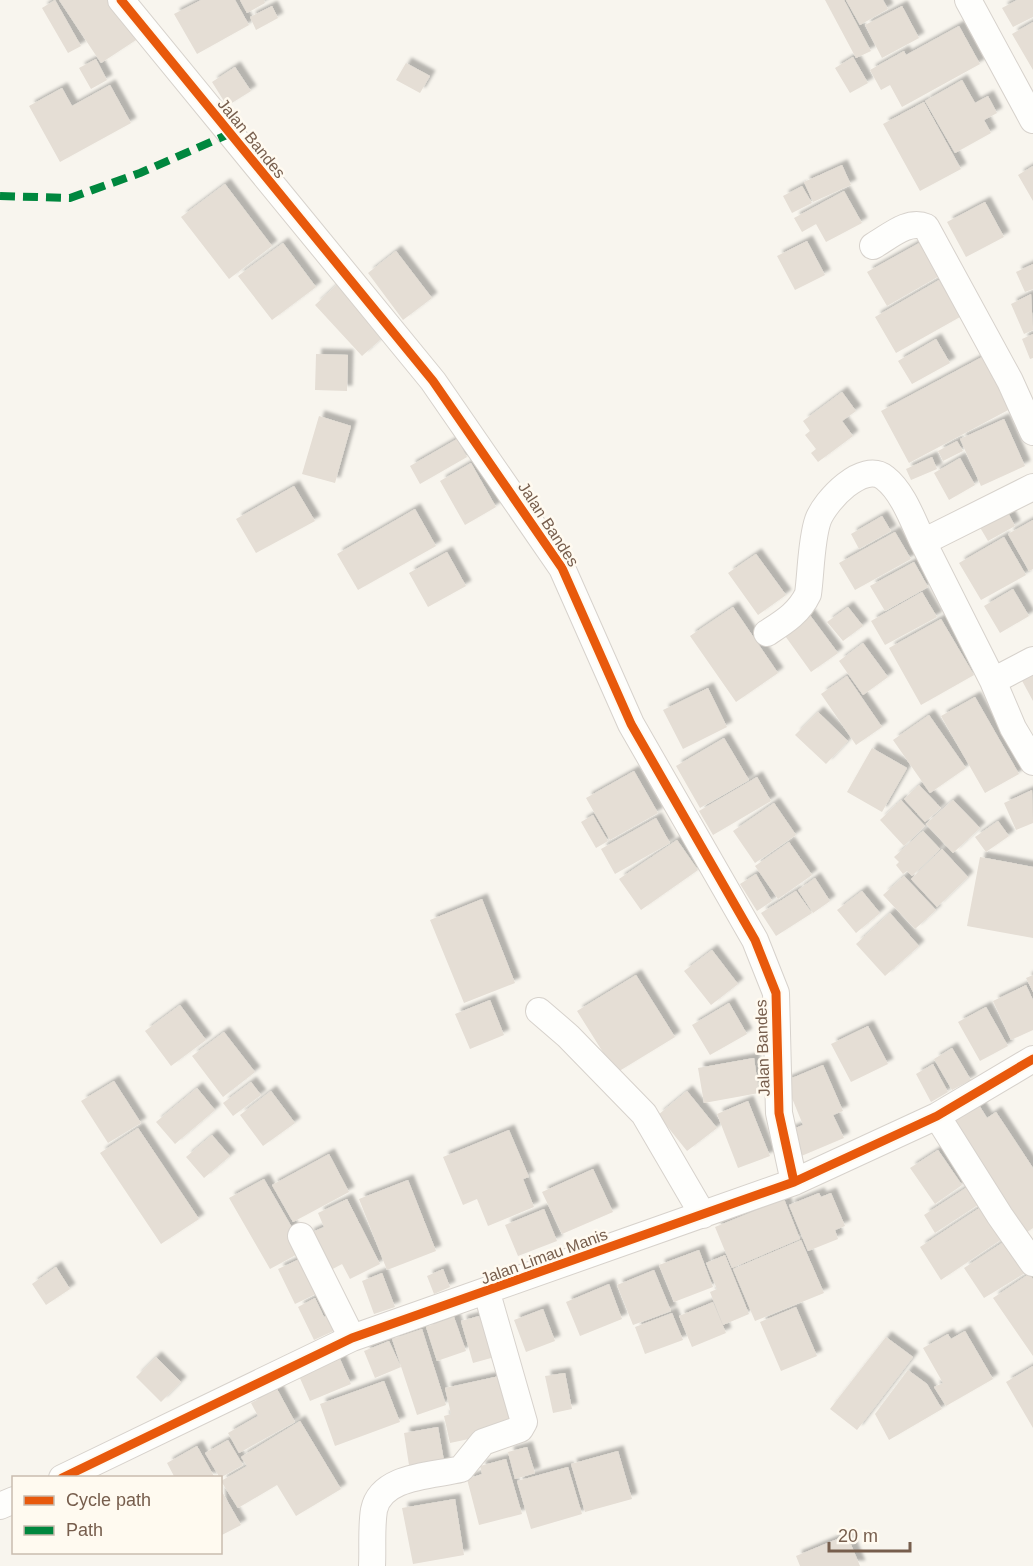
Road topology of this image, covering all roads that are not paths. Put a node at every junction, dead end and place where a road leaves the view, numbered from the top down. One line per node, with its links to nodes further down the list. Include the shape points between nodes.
1 (968, 0): 3 (street)
2 (129, 3): 15 (street, Jalan Bandes, via 433,381 562,568 632,724 755,940 776,993 779,1113)
3 (1033, 120)
4 (873, 246): 5 (street, via 910,225 926,227 1010,381)
5 (1033, 432)
6 (1033, 487): 7 (street)
7 (923, 542): 8 (street, via 896,489 884,476 857,476 818,520 808,594 803,605 791,618); 10 (street)
8 (766, 633)
9 (1033, 660): 10 (street)
10 (993, 681): 11 (street)
11 (1033, 762)
12 (539, 1011): 16 (street, via 644,1114)
13 (1033, 1059): 14 (street, Jalan Limau Manis)
14 (937, 1116): 15 (street, Jalan Limau Manis); 18 (street)
15 (794, 1182): 16 (street, Jalan Limau Manis)
16 (703, 1215): 19 (street, Jalan Limau Manis)
17 (301, 1236): 20 (street)
18 (1033, 1263)
19 (486, 1293): 20 (street, Jalan Limau Manis); 22 (street, via 524,1422 520,1429 483,1442 461,1469 401,1481 386,1490 374,1510)
20 (352, 1338): 21 (street, Jalan Limau Manis)
21 (66, 1476)
22 (372, 1566)

